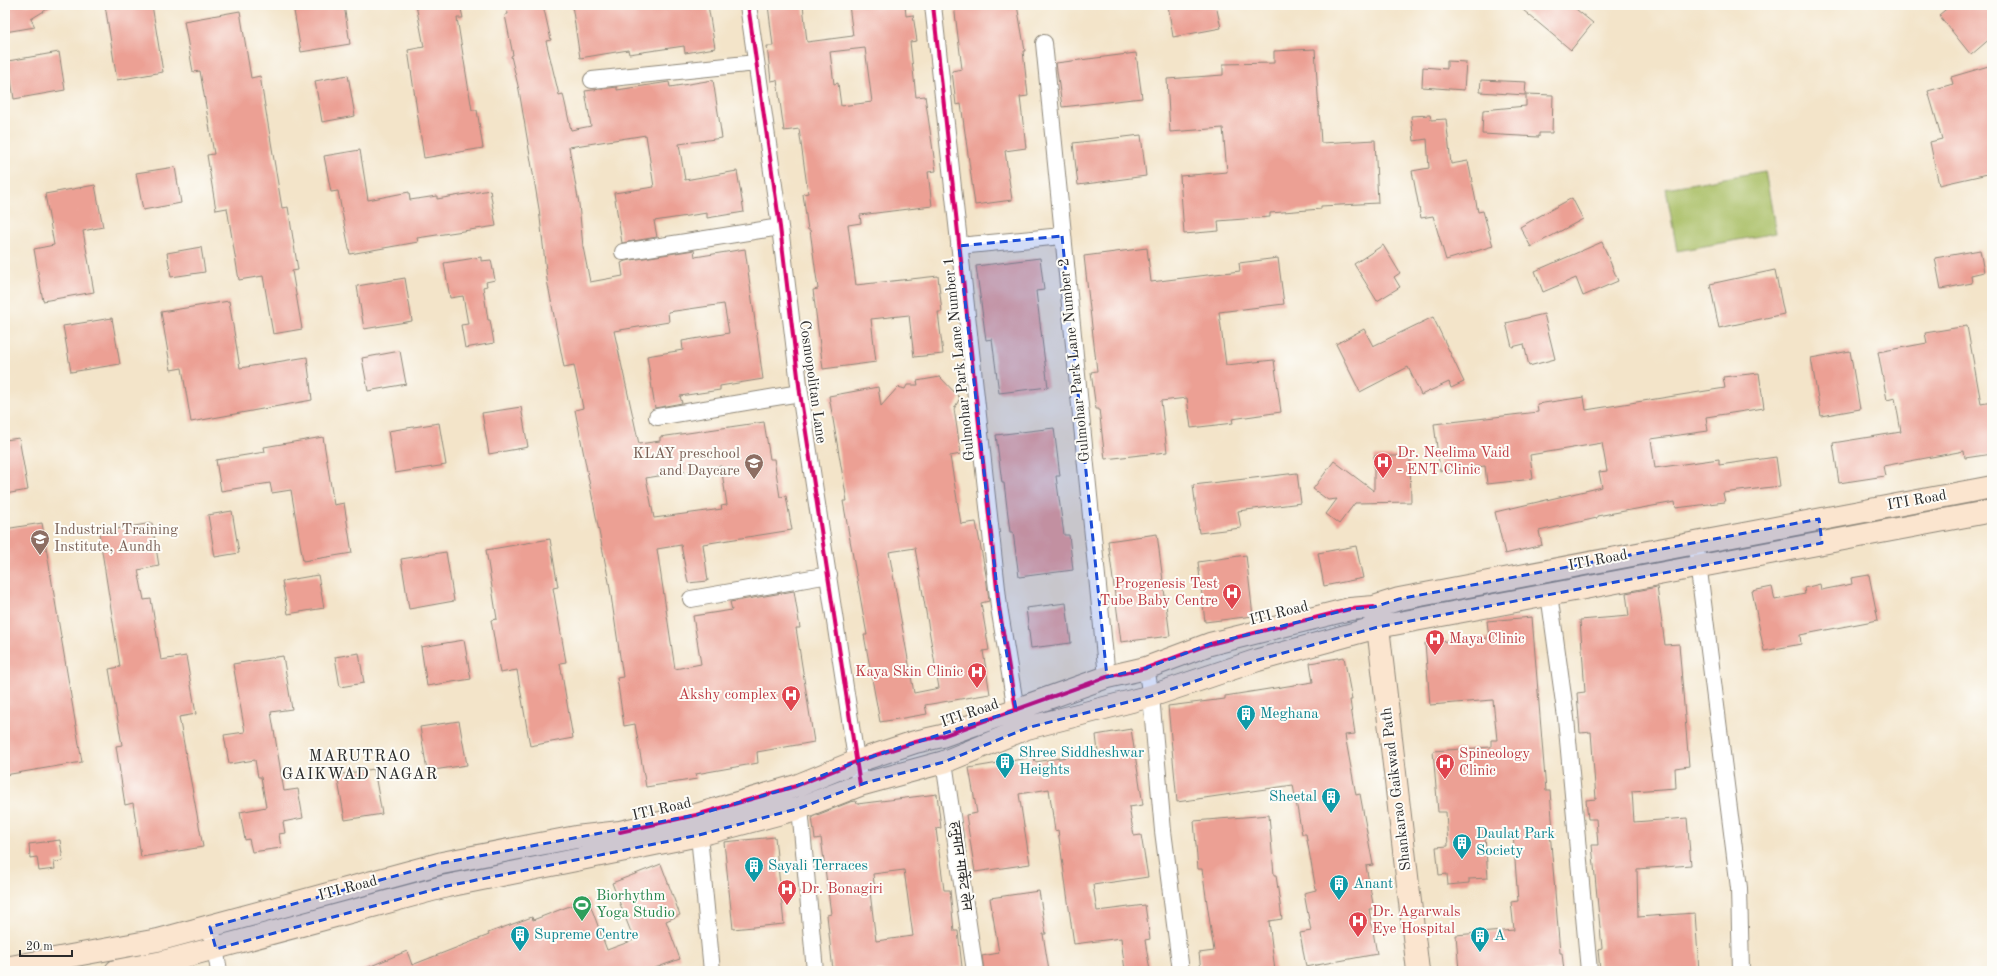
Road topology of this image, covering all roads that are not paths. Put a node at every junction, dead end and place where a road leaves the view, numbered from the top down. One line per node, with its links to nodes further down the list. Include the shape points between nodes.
1 (748, 5): 4 (street, Cosmopolitan Lane)
2 (933, 5): 8 (street, Gulmohar Park Lane Number 1)
3 (1044, 43): 7 (street, Gulmohar Park Lane Number 2)
4 (756, 63): 5 (street); 6 (street, Cosmopolitan Lane)
5 (592, 80)
6 (780, 227): 9 (street); 10 (street, Cosmopolitan Lane)
7 (1062, 236): 8 (street); 23 (street, Gulmohar Park Lane Number 2)
8 (959, 246): 25 (street, Gulmohar Park Lane Number 1, via 999,607)
9 (623, 252)
10 (800, 393): 11 (street); 18 (street, Cosmopolitan Lane)
11 (657, 417)
12 (1992, 487): 14 (main road, ITI Road)
13 (1992, 511): 16 (main road, ITI Road)
14 (1818, 520): 15 (main road, ITI Road); 16 (street)
15 (1695, 542): 17 (street); 21 (main road, ITI Road, via 1399,599)
16 (1822, 543): 17 (main road, ITI Road)
17 (1698, 566): 19 (main road, ITI Road); 42 (street, via 1739,888)
18 (829, 575): 20 (street); 26 (street, Cosmopolitan Lane)
19 (1549, 594): 21 (main road, ITI Road); 41 (street, via 1566,718)
20 (691, 599)
21 (1376, 617): 22 (main road, ITI Road, via 1350,609 1210,644); 24 (main road, ITI Road); 40 (main road, Shankarao Gaikwad Path)
22 (1146, 668): 23 (main road, ITI Road); 24 (street)
23 (1107, 677): 25 (main road, ITI Road)
24 (1151, 696): 27 (main road, ITI Road, via 1027,728); 39 (street, via 1163,831)
25 (1016, 710): 26 (main road, ITI Road)
26 (856, 762): 28 (street, Cosmopolitan Lane); 30 (main road, ITI Road)
27 (944, 762): 28 (main road, ITI Road); 38 (street, हनुमान मार्केट लेन)
28 (860, 784): 29 (main road, ITI Road)
29 (800, 808): 30 (main road, ITI Road); 37 (street)
30 (698, 825): 31 (main road, ITI Road, via 576,837 442,863); 32 (main road, ITI Road, via 447,886); 36 (street)
31 (210, 927): 32 (street); 33 (main road, ITI Road, via 158,940)
32 (216, 949): 34 (main road, ITI Road); 35 (street)
33 (5, 968)
34 (116, 971)
35 (219, 971)
36 (712, 971)
37 (815, 971)
38 (975, 971)
39 (1181, 971)
40 (1418, 971)
41 (1589, 971)
42 (1741, 971)

